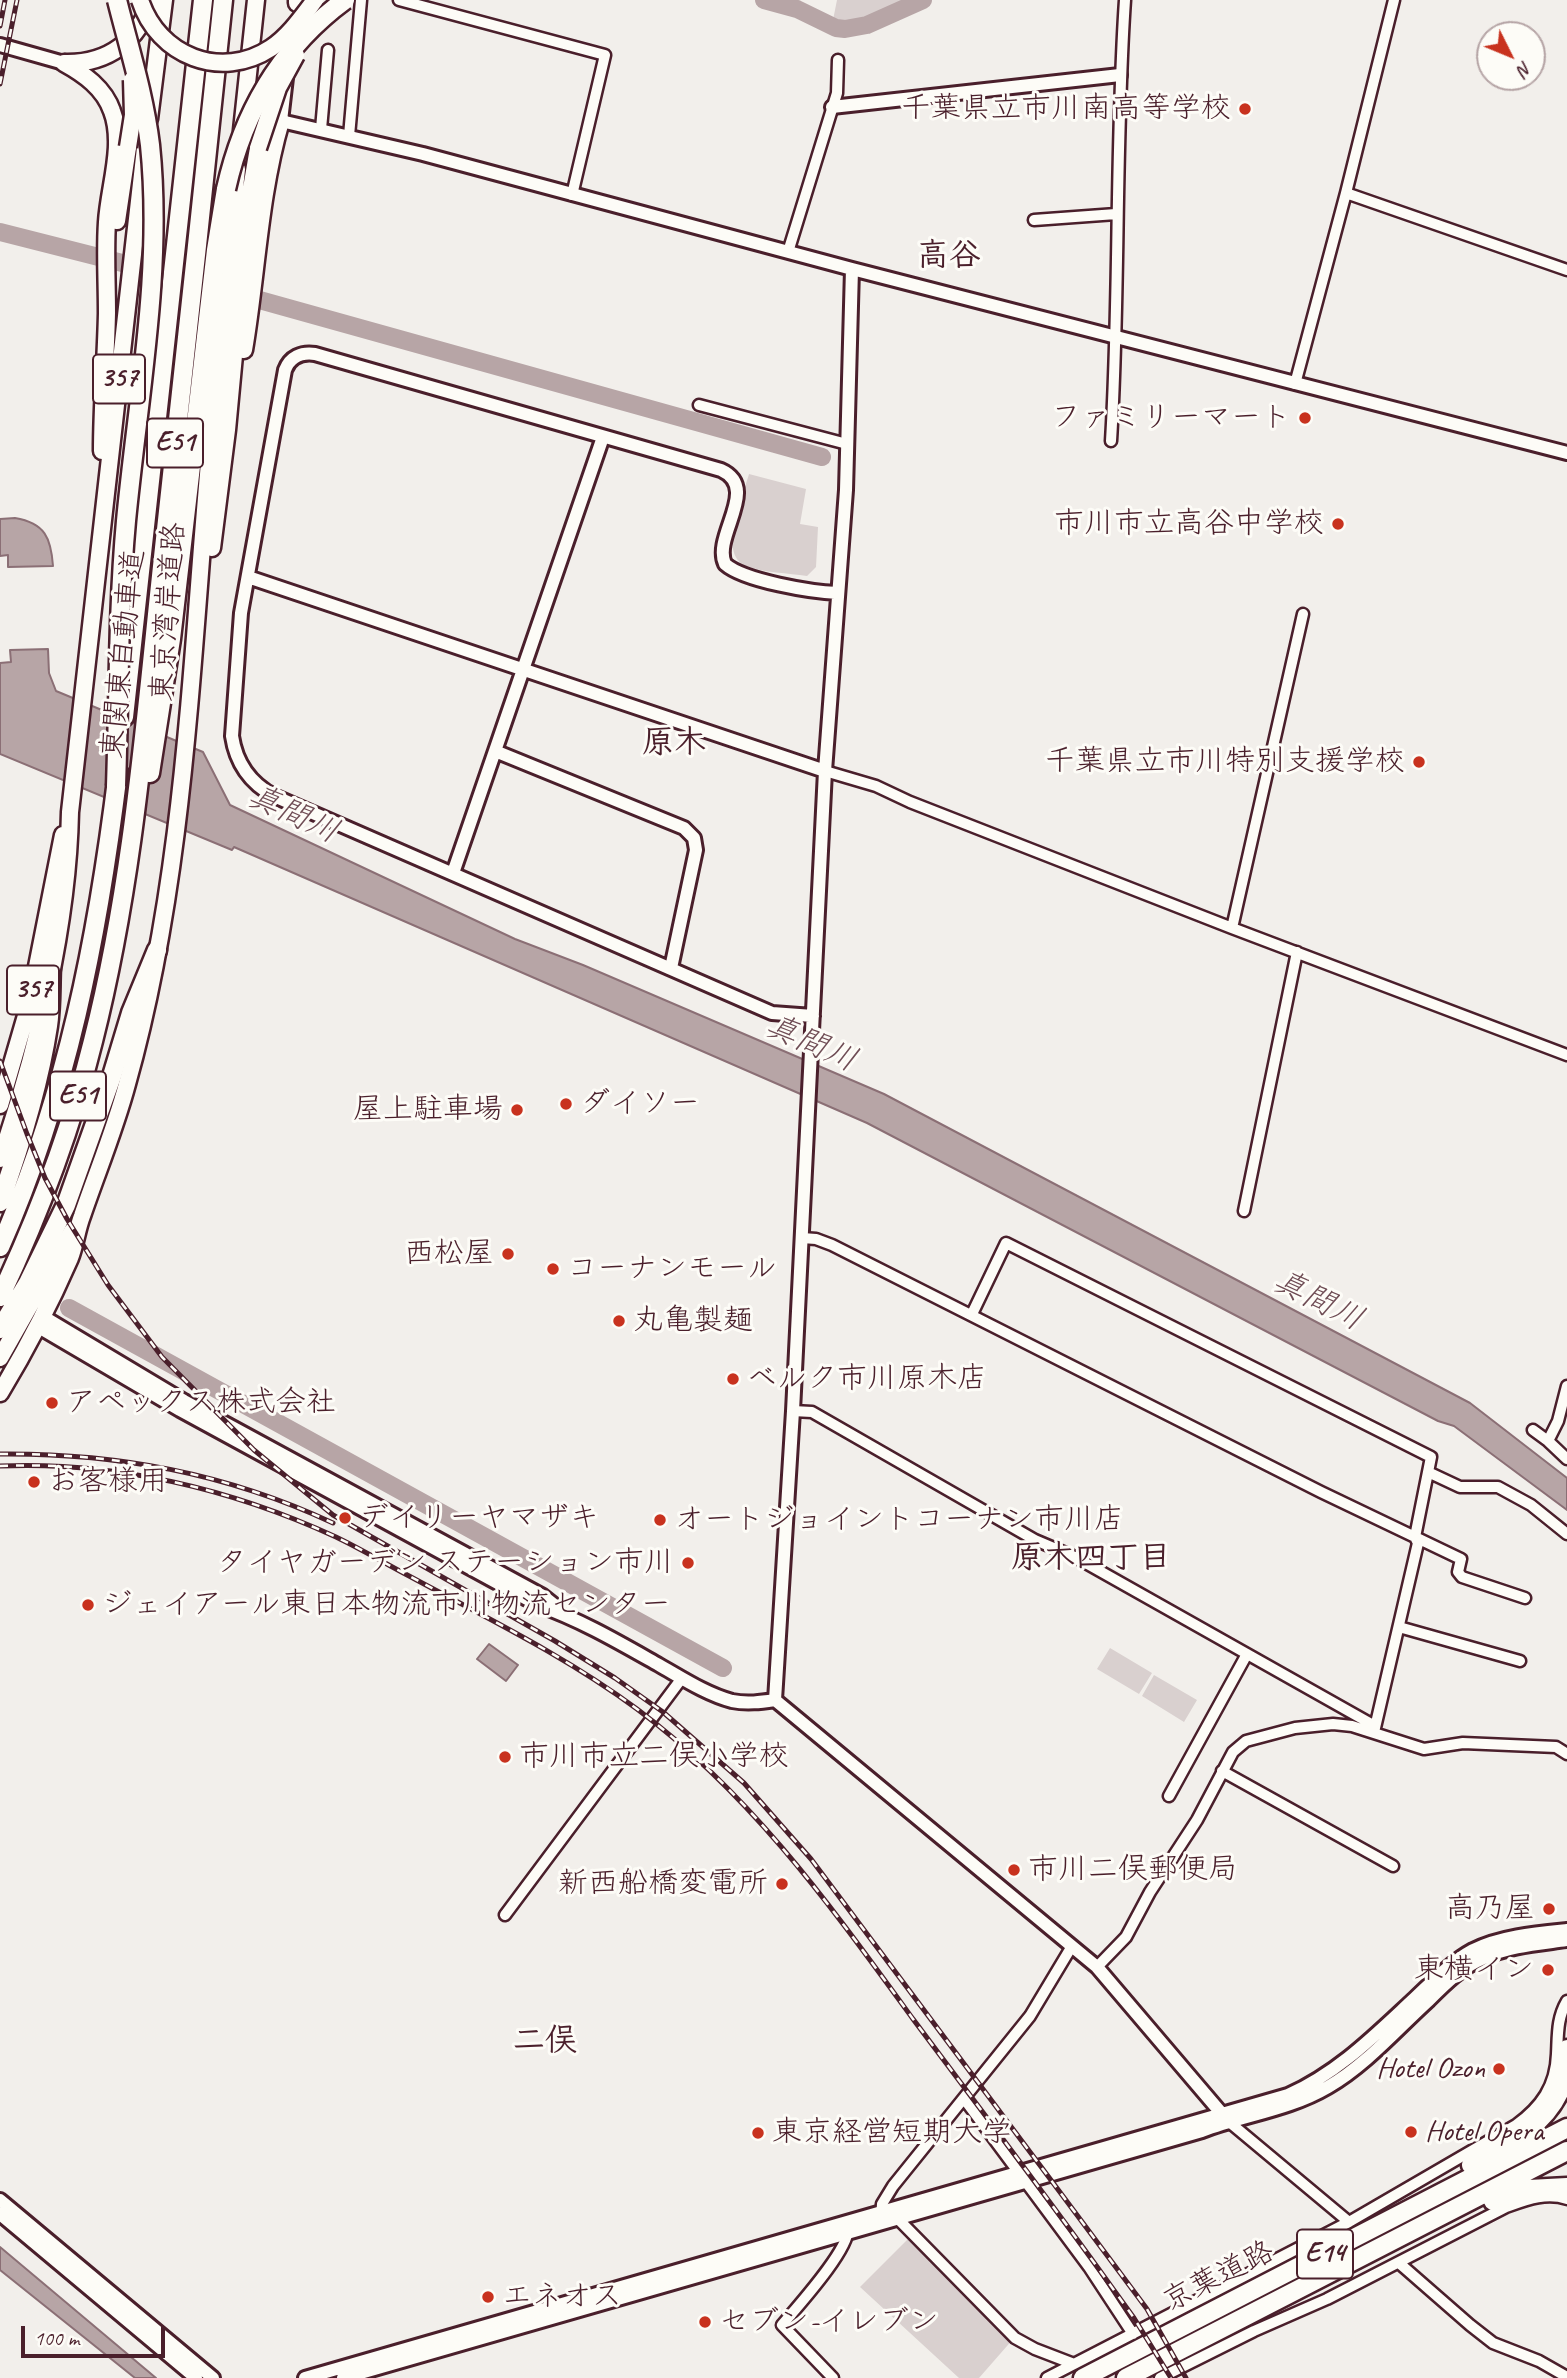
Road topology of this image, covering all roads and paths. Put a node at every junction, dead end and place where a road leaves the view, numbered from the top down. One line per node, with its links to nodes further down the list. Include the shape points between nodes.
1 (111, 0): 30 (highway, bridge, via 131,75 133,116)
2 (117, 0): 50 (highway, bridge, via 144,109 154,218 125,536)
3 (140, 0): 9 (highway, bridge, via 149,22 170,46 215,63 250,58 273,46)
4 (151, 0): 20 (highway, via 139,29 116,51 91,61)
5 (164, 0): 42 (highway, 357)
6 (203, 0): 50 (highway, 東関東自動車道 / E51, bridge)
7 (223, 0): 53 (highway, 東関東自動車道 / E51)
8 (256, 0): 31 (highway, 東京湾岸道路)
9 (315, 0)
10 (331, 0): 31 (highway, bridge, via 301,44 269,113 253,173)
11 (345, 0): 53 (highway, bridge, via 321,19 275,71 247,121 230,172 216,250 162,703 146,797)
12 (361, 0): 25 (street)
13 (399, 0): 27 (street, via 605,55)
14 (1125, 0): 21 (street)
15 (1394, 0): 26 (street)
16 (297, 1): 23 (street)
17 (0, 46): 20 (street)
18 (328, 50): 24 (street)
19 (838, 60): 22 (street)
20 (64, 63): 30 (highway, via 96,86 113,113)
21 (1119, 75): 22 (street); 28 (street)
22 (832, 107): 32 (street)
23 (281, 121): 24 (street); 31 (highway)
24 (321, 129): 25 (street)
25 (349, 136): 27 (street)
26 (1346, 193): 34 (street); 36 (street)
27 (572, 195): 32 (street)
28 (1116, 214): 29 (street); 35 (street)
29 (1034, 220)
30 (112, 221): 42 (highway)
31 (243, 251): 47 (highway, 東京湾岸道路); 47 (highway, via 248,325 227,430)
32 (788, 252): 33 (street)
33 (852, 269): 35 (street); 40 (street)
34 (1567, 270)
35 (1115, 337): 36 (street); 39 (street)
36 (1295, 384): 41 (street)
37 (699, 405): 40 (street)
38 (603, 437): 43 (street, via 315,354 296,356 285,370); 44 (street, via 721,470 732,478 737,498 722,552 731,569 807,591); 46 (street)
39 (1111, 441)
40 (847, 444): 44 (street)
41 (1567, 453)
42 (101, 538): 51 (highway, 357)
43 (248, 577): 46 (street); 52 (street, via 232,736 245,771 274,796)
44 (838, 593): 49 (street)
45 (1303, 614): 54 (street)
46 (523, 670): 48 (street); 49 (street)
47 (189, 720): 55 (highway, 東京湾岸道路)
48 (495, 751): 52 (street); 58 (street, via 691,834 696,850)
49 (825, 771): 54 (street, via 876,786); 59 (street)
50 (116, 786): 67 (highway, 東関東自動車道 / E51, via 85,981 64,1070)
51 (61, 872): 57 (highway, 357); 61 (highway, 357)
52 (453, 873): 58 (street)
53 (124, 885): 68 (highway, 東関東自動車道 / E51, via 102,1006 74,1111)
54 (1232, 928): 56 (street)
55 (157, 950): 65 (highway, 東京湾岸道路, via 128,1083); 71 (highway, via 66,1205)
56 (1297, 952): 60 (street); 64 (street)
57 (51, 967): 62 (highway, 357, via 27,1073); 63 (highway, via 48,1023 34,1095)
58 (671, 968): 59 (street, via 777,1015)
59 (813, 1016): 66 (street)
60 (1567, 1055)
61 (0, 1105)
62 (0, 1159)
63 (0, 1202)
64 (1244, 1211)
65 (81, 1217): 70 (highway, 東京湾岸道路, via 71,1255); 72 (highway, 東京湾岸道路)
66 (802, 1238): 69 (street, via 823,1241); 75 (street)
67 (0, 1247)
68 (0, 1297)
69 (972, 1314): 79 (street, via 1006,1243 1431,1457); 81 (street)
70 (39, 1321): 74 (highway, 東京湾岸道路); 86 (street, via 538,1605 567,1615)
71 (0, 1329)
72 (0, 1358)
73 (1567, 1386): 77 (street)
74 (0, 1393)
75 (793, 1411): 84 (street, via 812,1412 1035,1541 1075,1557); 87 (street)
76 (1533, 1430): 77 (street)
77 (1548, 1441): 78 (street)
78 (1567, 1459)
79 (1428, 1472): 80 (street, via 1460,1487 1498,1487 1531,1505); 81 (street)
80 (1567, 1534)
81 (1415, 1537): 82 (street, via 1461,1559 1458,1572 1462,1577); 83 (street, via 1418,1543)
82 (1525, 1598)
83 (1399, 1627): 85 (street); 88 (street)
84 (1247, 1654): 88 (street); 91 (street)
85 (1520, 1661)
86 (682, 1678): 87 (street, via 734,1701); 93 (street)
87 (775, 1700): 96 (street)
88 (1375, 1729): 89 (street, via 1424,1749 1463,1744 1556,1747); 90 (street, via 1333,1724 1246,1741)
89 (1567, 1754)
90 (1222, 1771): 92 (street); 97 (street, via 1198,1820 1126,1937)
91 (1169, 1796)
92 (1393, 1866)
93 (505, 1915)
94 (1567, 1930): 101 (street, via 1476,1949 1453,1963 1328,2075)
95 (1567, 1940): 101 (street, via 1482,1959 1457,1974 1362,2062 1328,2087 1285,2107)
96 (1072, 1946): 97 (street); 100 (street, via 1030,2016)
97 (1097, 1967): 101 (street)
98 (1567, 2001): 111 (street, via 1559,2021 1557,2066 1538,2108 1516,2126)
99 (1567, 2049): 112 (highway, via 1563,2083 1536,2123)
100 (965, 2100): 104 (street); 109 (street, via 893,2186 882,2204)
101 (1225, 2116): 104 (street, via 1203,2130); 111 (street)
102 (1567, 2128): 112 (highway, 京葉道路 / E14)
103 (1567, 2151): 114 (highway, 京葉道路 / E14)
104 (1022, 2177): 109 (street); 110 (street); 116 (street)
105 (1567, 2187): 114 (highway, via 1502,2196 1448,2225)
106 (1567, 2199): 115 (street, via 1529,2198)
107 (0, 2200): 120 (street)
108 (0, 2214): 119 (street)
109 (881, 2218): 110 (street); 113 (street)
110 (897, 2218): 117 (street, via 1015,2338)
111 (1349, 2222): 116 (street)
112 (1384, 2224): 117 (highway, 京葉道路 / E14)
113 (848, 2228): 121 (street); 122 (street); 123 (street, via 839,2253 782,2325)
114 (1391, 2243): 125 (highway, 京葉道路 / E14)
115 (1399, 2263): 118 (street, via 1493,2343); 126 (street)
116 (1133, 2334): 117 (street)
117 (1078, 2371): 124 (street)
118 (1567, 2377)
119 (196, 2378)
120 (213, 2378)
121 (305, 2378)
122 (343, 2378)
123 (832, 2378)
124 (1047, 2378)
125 (1126, 2378)
126 (1160, 2378)

